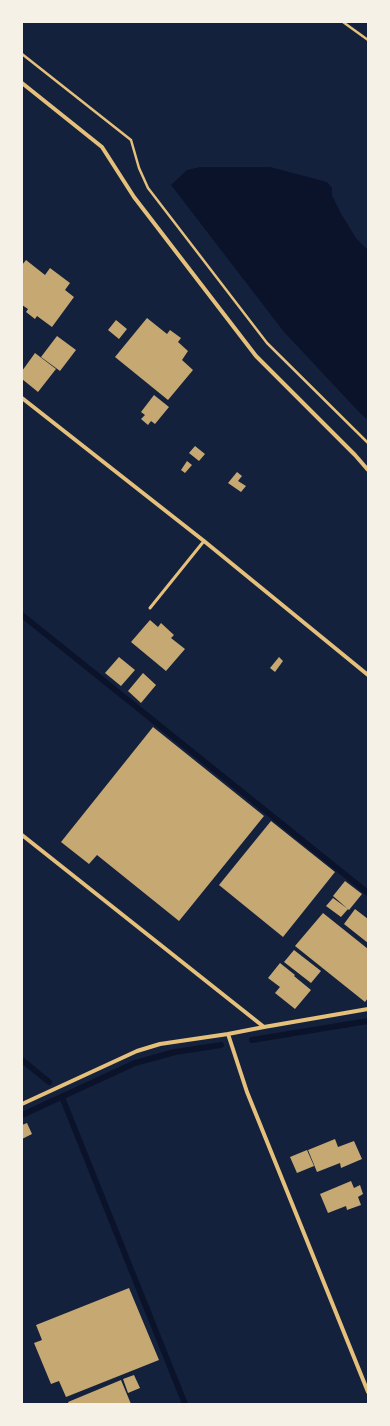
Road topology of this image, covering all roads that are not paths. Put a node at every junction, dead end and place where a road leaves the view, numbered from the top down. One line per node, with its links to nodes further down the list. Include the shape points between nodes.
1 (22, 83): 3 (street, via 102,147 134,197 256,356)
2 (22, 398): 4 (street)
3 (368, 470)
4 (204, 541): 5 (lane); 6 (street)
5 (150, 608)
6 (368, 675)
7 (22, 835): 9 (street)
8 (368, 1009): 9 (street)
9 (264, 1027): 10 (street)
10 (228, 1034): 11 (street, via 160,1044 137,1051); 12 (street, via 247,1092)
11 (22, 1104)
12 (368, 1392)

